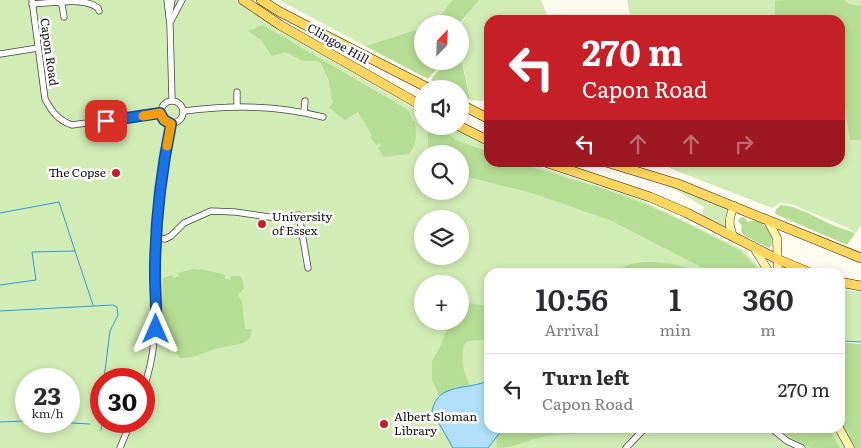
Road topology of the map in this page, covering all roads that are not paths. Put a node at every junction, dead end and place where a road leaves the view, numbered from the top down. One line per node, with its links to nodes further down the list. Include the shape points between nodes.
1 (172, 0): 11 (street)
2 (182, 0): 14 (street)
3 (236, 0): 13 (street)
4 (243, 0): 13 (main road, Clingoe Hill)
5 (261, 0): 17 (main road, Clingoe Hill)
6 (72, 1): 8 (street); 10 (street, via 94,5)
7 (32, 2): 8 (street); 15 (street, Capon Road)
8 (59, 2): 12 (street)
9 (167, 2): 11 (street)
10 (99, 11)
11 (169, 16): 14 (street)
12 (64, 17)
13 (272, 20): 21 (main road, Clingoe Hill)
14 (170, 25): 19 (street)
15 (38, 48): 16 (street); 26 (street, Capon Road, via 45,99 61,121 72,125 107,124)
16 (0, 54)
17 (414, 81)
18 (237, 92): 22 (street)
19 (172, 100): 24 (street, via 180,103); 26 (street, via 162,106)
20 (305, 101): 25 (street)
21 (414, 101)
22 (237, 106): 24 (street); 25 (street)
23 (469, 109): 27 (main road)
24 (184, 111): 29 (street, via 180,120)
25 (304, 112): 28 (street)
26 (160, 113): 29 (street)
27 (484, 116)
28 (323, 117)
29 (171, 124): 37 (street, via 161,184)
30 (469, 131): 31 (main road)
31 (484, 138)
32 (560, 167): 36 (main road, via 650,196)
33 (622, 167): 34 (main road)
34 (734, 206): 35 (main road); 36 (main road, via 729,219)
35 (768, 221): 39 (main road); 40 (main road, via 777,238)
36 (733, 236): 38 (main road)
37 (157, 238): 41 (street, via 171,236 184,223 211,211 276,218 299,215); 47 (street, via 156,335)
38 (753, 246): 40 (main road); 42 (main road)
39 (861, 258)
40 (777, 259): 43 (main road); 44 (main road)
41 (308, 268)
42 (767, 268)
43 (778, 268)
44 (797, 268)
45 (845, 283): 46 (main road)
46 (861, 286)
47 (148, 368)
48 (126, 433): 52 (street)
49 (640, 433): 53 (street)
50 (777, 433): 54 (street)
51 (842, 433): 55 (main road)
52 (120, 448)
53 (626, 448)
54 (802, 448)
55 (850, 448)

